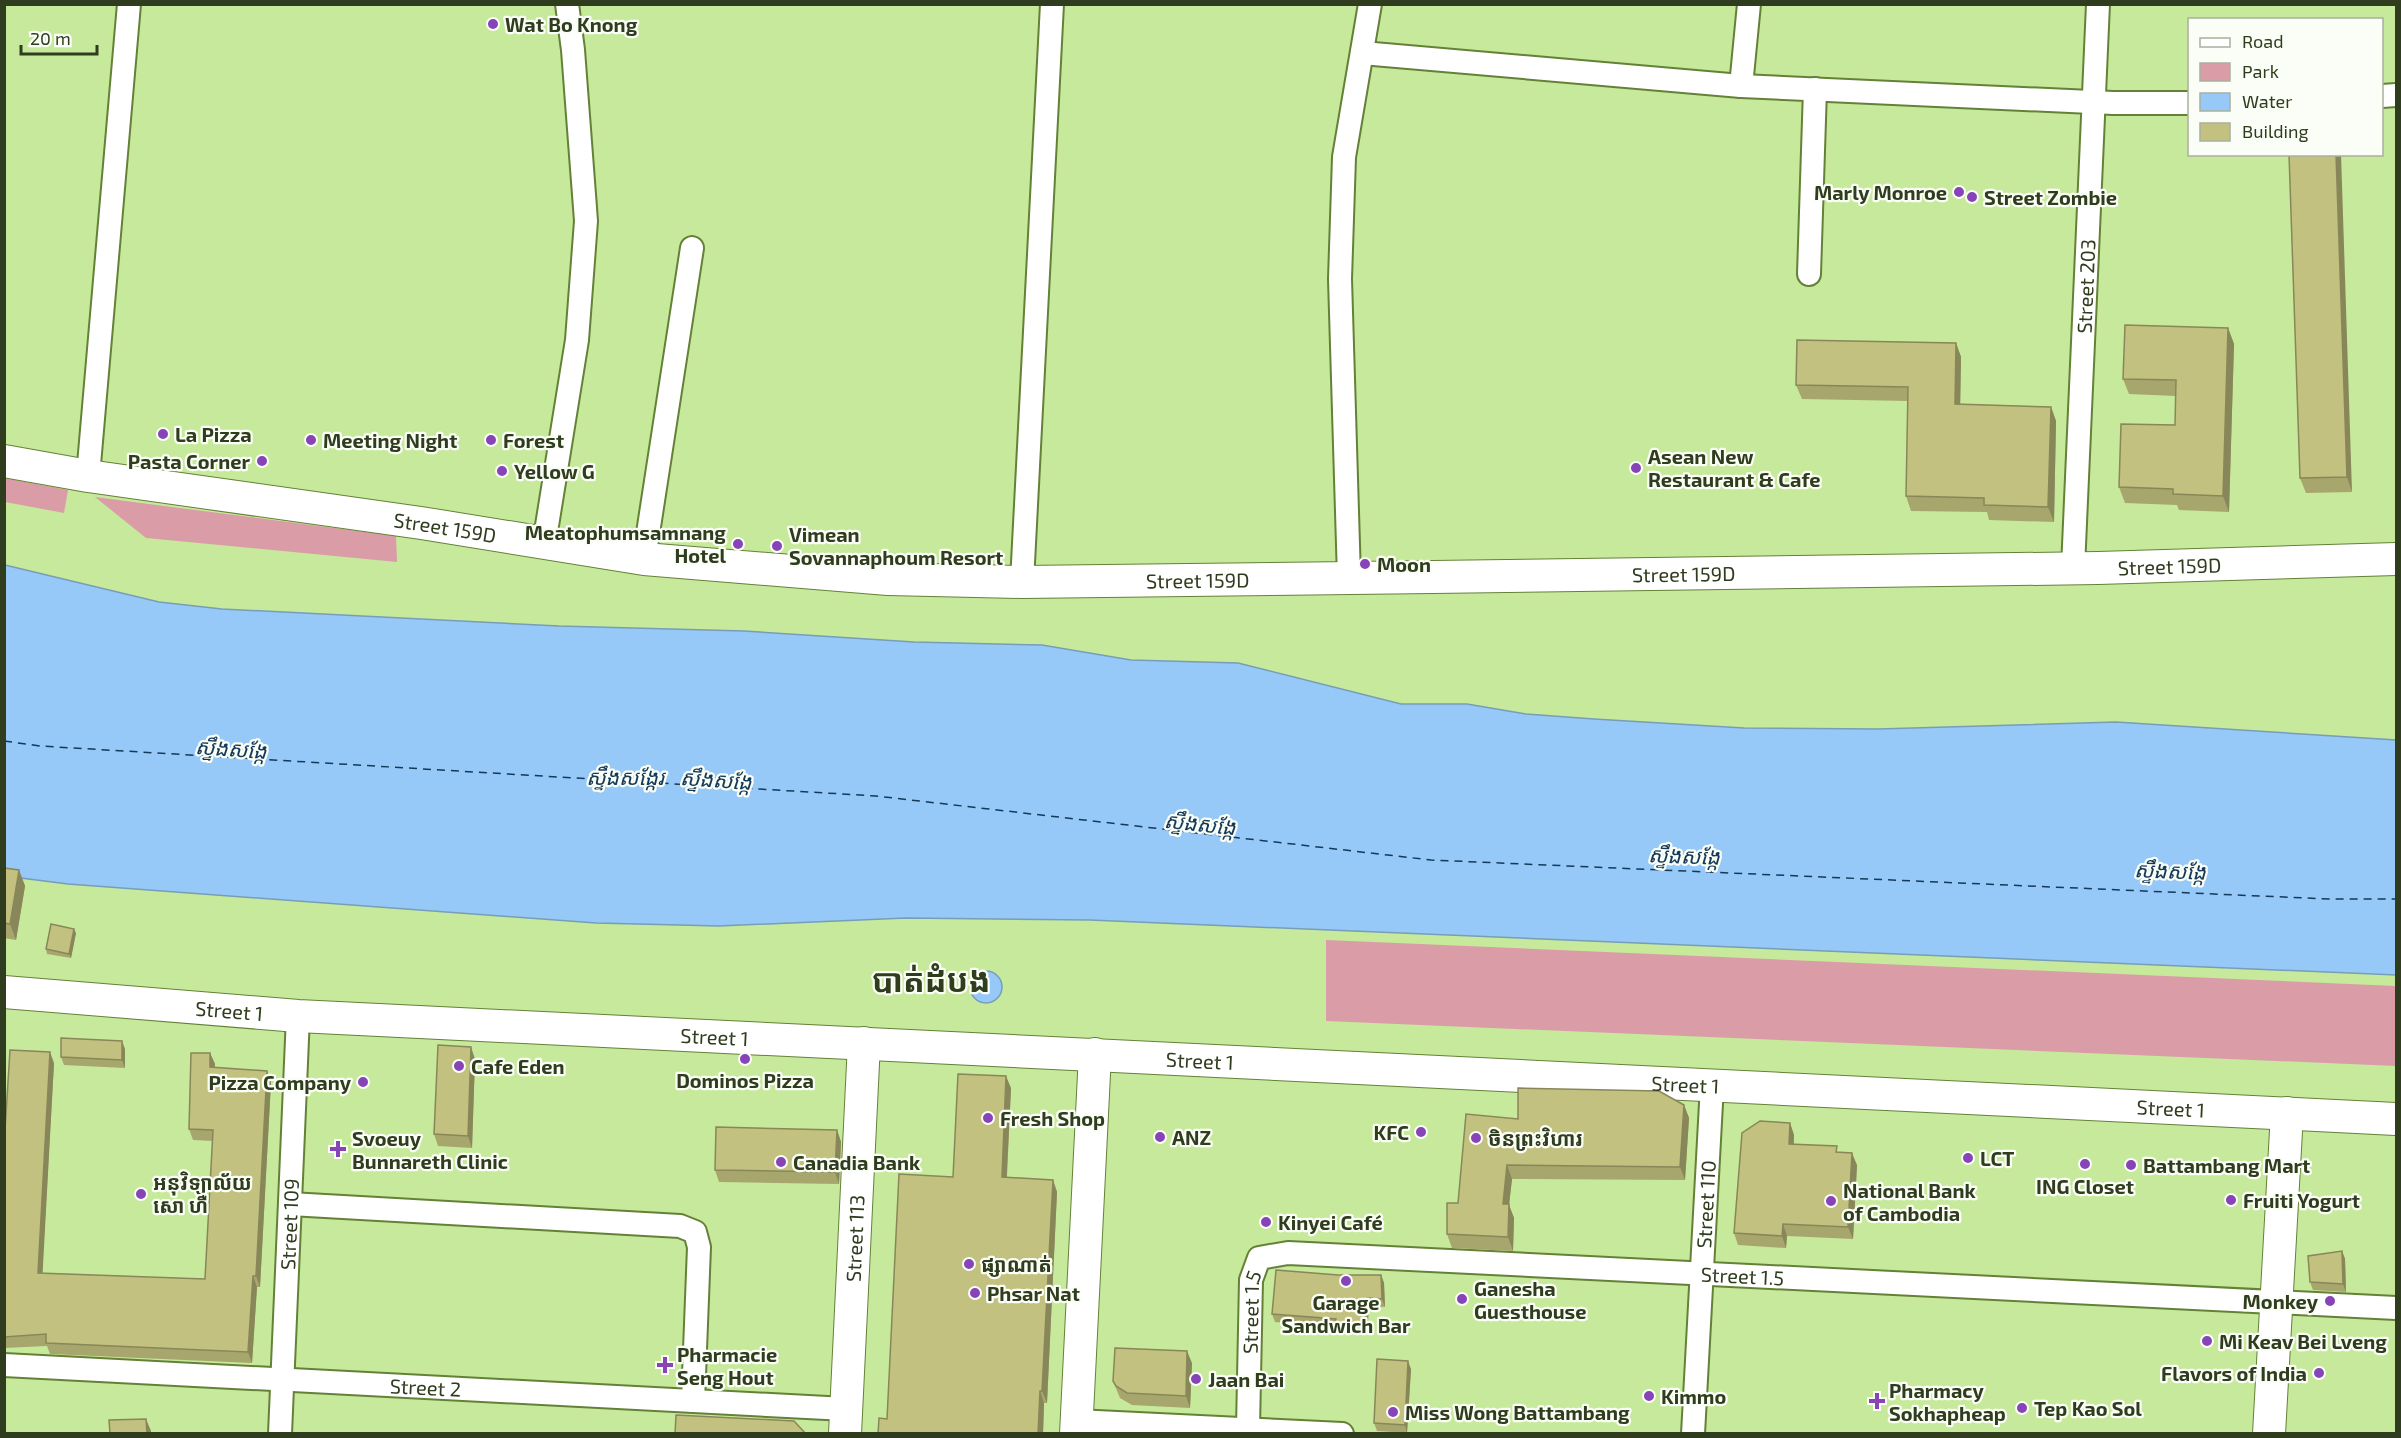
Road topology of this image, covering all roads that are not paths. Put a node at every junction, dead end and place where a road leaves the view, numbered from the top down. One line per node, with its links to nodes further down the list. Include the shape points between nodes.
1 (129, 4): 15 (street)
2 (567, 4): 16 (street, via 586,221 577,340)
3 (1052, 4): 21 (street)
4 (1370, 4): 7 (street)
5 (1749, 4): 8 (street)
6 (2098, 4): 10 (street, Street 203)
7 (1362, 53): 8 (street); 20 (street, via 1344,157 1340,279)
8 (1741, 86): 9 (street)
9 (1815, 89): 10 (street); 13 (street)
10 (2093, 102): 11 (street); 19 (street, Street 203)
11 (2188, 103)
12 (692, 248): 17 (street)
13 (1809, 274)
14 (4, 461): 15 (street, Street 159D)
15 (88, 476): 16 (street, Street 159D)
16 (544, 544): 17 (street, Street 159D)
17 (644, 558): 21 (street, Street 159D, via 888,579)
18 (2397, 560): 19 (street, Street 159D)
19 (2073, 568): 20 (street, Street 159D)
20 (1348, 578): 21 (street, Street 159D)
21 (1022, 582)
22 (4, 992): 23 (street, Street 1)
23 (298, 1016): 24 (street, Street 1); 29 (street, Street 109)
24 (864, 1043): 25 (street, Street 1); 36 (street, Street 113)
25 (1095, 1054): 26 (street, Street 1); 37 (street)
26 (1712, 1085): 27 (street, Street 1); 30 (street, Street 110)
27 (2287, 1113): 28 (street, Street 1); 31 (street)
28 (2397, 1119)
29 (290, 1204): 34 (street, Street 109); 35 (street, via 680,1226 694,1232 699,1247)
30 (1702, 1273): 31 (street, Street 1.5); 38 (street, Street 1.5, via 1288,1253 1259,1258 1251,1280); 41 (street, Street 110)
31 (2276, 1304): 32 (street, Street 1.5); 42 (street)
32 (2397, 1308)
33 (4, 1365): 34 (street, Street 2)
34 (282, 1380): 35 (street, Street 2); 39 (street, Street 109)
35 (693, 1401): 36 (street, Street 2)
36 (845, 1422)
37 (1076, 1427): 38 (street)
38 (1248, 1428): 40 (street)
39 (280, 1434)
40 (1342, 1434)
41 (1693, 1434)
42 (2269, 1434)

